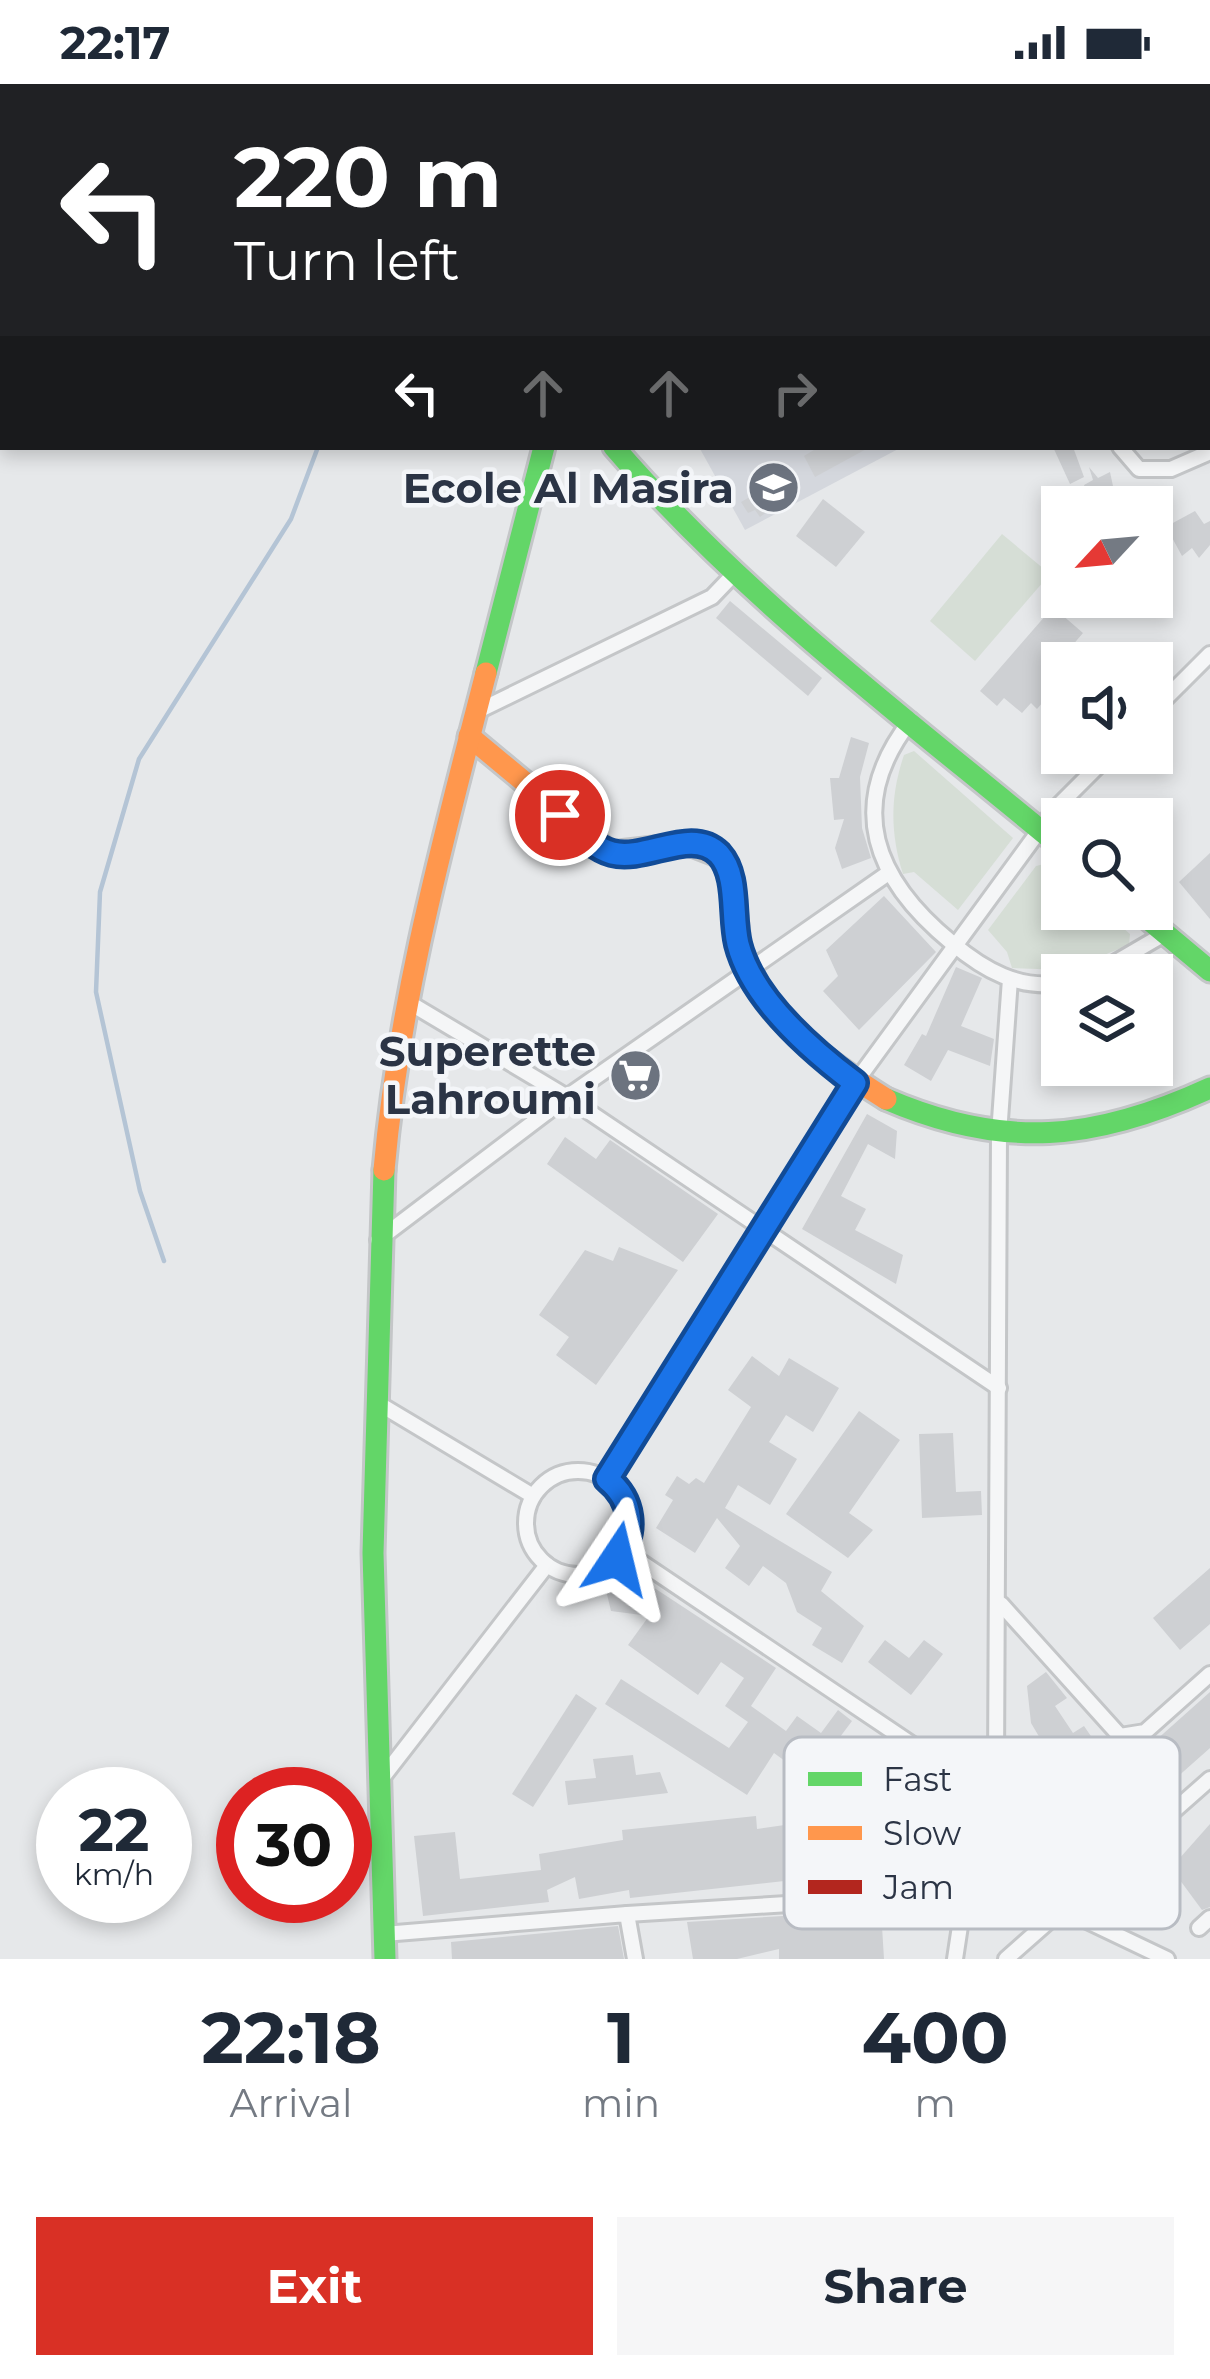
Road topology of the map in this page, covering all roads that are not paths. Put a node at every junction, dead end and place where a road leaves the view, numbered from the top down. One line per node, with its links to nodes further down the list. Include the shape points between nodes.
1 (543, 450): 9 (street)
2 (617, 450): 5 (street)
3 (1123, 450): 4 (street, via 1139,469 1155,471)
4 (1210, 452)
5 (734, 574): 8 (street); 9 (street, via 712,597)
6 (1210, 654): 7 (street)
7 (1173, 691)
8 (911, 720): 11 (street); 12 (street, via 879,782)
9 (472, 724): 17 (street, via 610,853 694,843 720,855); 21 (street)
10 (1091, 774): 11 (street)
11 (1040, 829): 15 (street)
12 (886, 874): 15 (street); 17 (street)
13 (1162, 930): 14 (street)
14 (1166, 933): 16 (street); 18 (street)
15 (955, 946): 19 (street); 22 (street)
16 (1130, 954)
17 (747, 969): 22 (street, via 819,1056); 24 (street)
18 (1210, 970)
19 (1010, 979): 20 (street); 25 (street)
20 (1041, 981)
21 (408, 1002): 24 (street); 27 (street)
22 (855, 1083): 25 (street, via 930,1116); 26 (street)
23 (1210, 1088): 25 (street, via 1137,1124)
24 (567, 1097): 26 (street); 27 (street)
25 (999, 1134): 28 (street)
26 (764, 1228): 28 (street); 30 (street)
27 (378, 1240): 29 (street)
28 (999, 1388): 34 (street)
29 (376, 1402): 31 (street); 39 (street)
30 (607, 1479): 31 (street, via 567,1472); 32 (street, via 630,1517)
31 (533, 1496): 33 (street, via 526,1528)
32 (623, 1550): 33 (street, via 589,1575); 36 (street)
33 (547, 1565): 39 (street)
34 (1001, 1604): 35 (street, via 1120,1736 1144,1732); 37 (street)
35 (1210, 1674)
36 (901, 1737)
37 (997, 1737)
38 (1210, 1779): 40 (street)
39 (379, 1782): 46 (street)
40 (1180, 1805)
41 (784, 1904): 42 (street)
42 (627, 1914): 46 (street); 48 (street)
43 (960, 1929): 49 (street)
44 (1038, 1929): 50 (street)
45 (1104, 1929): 51 (street)
46 (384, 1934): 47 (street)
47 (385, 1959)
48 (634, 1959)
49 (955, 1959)
50 (1006, 1959)
51 (1167, 1959)

